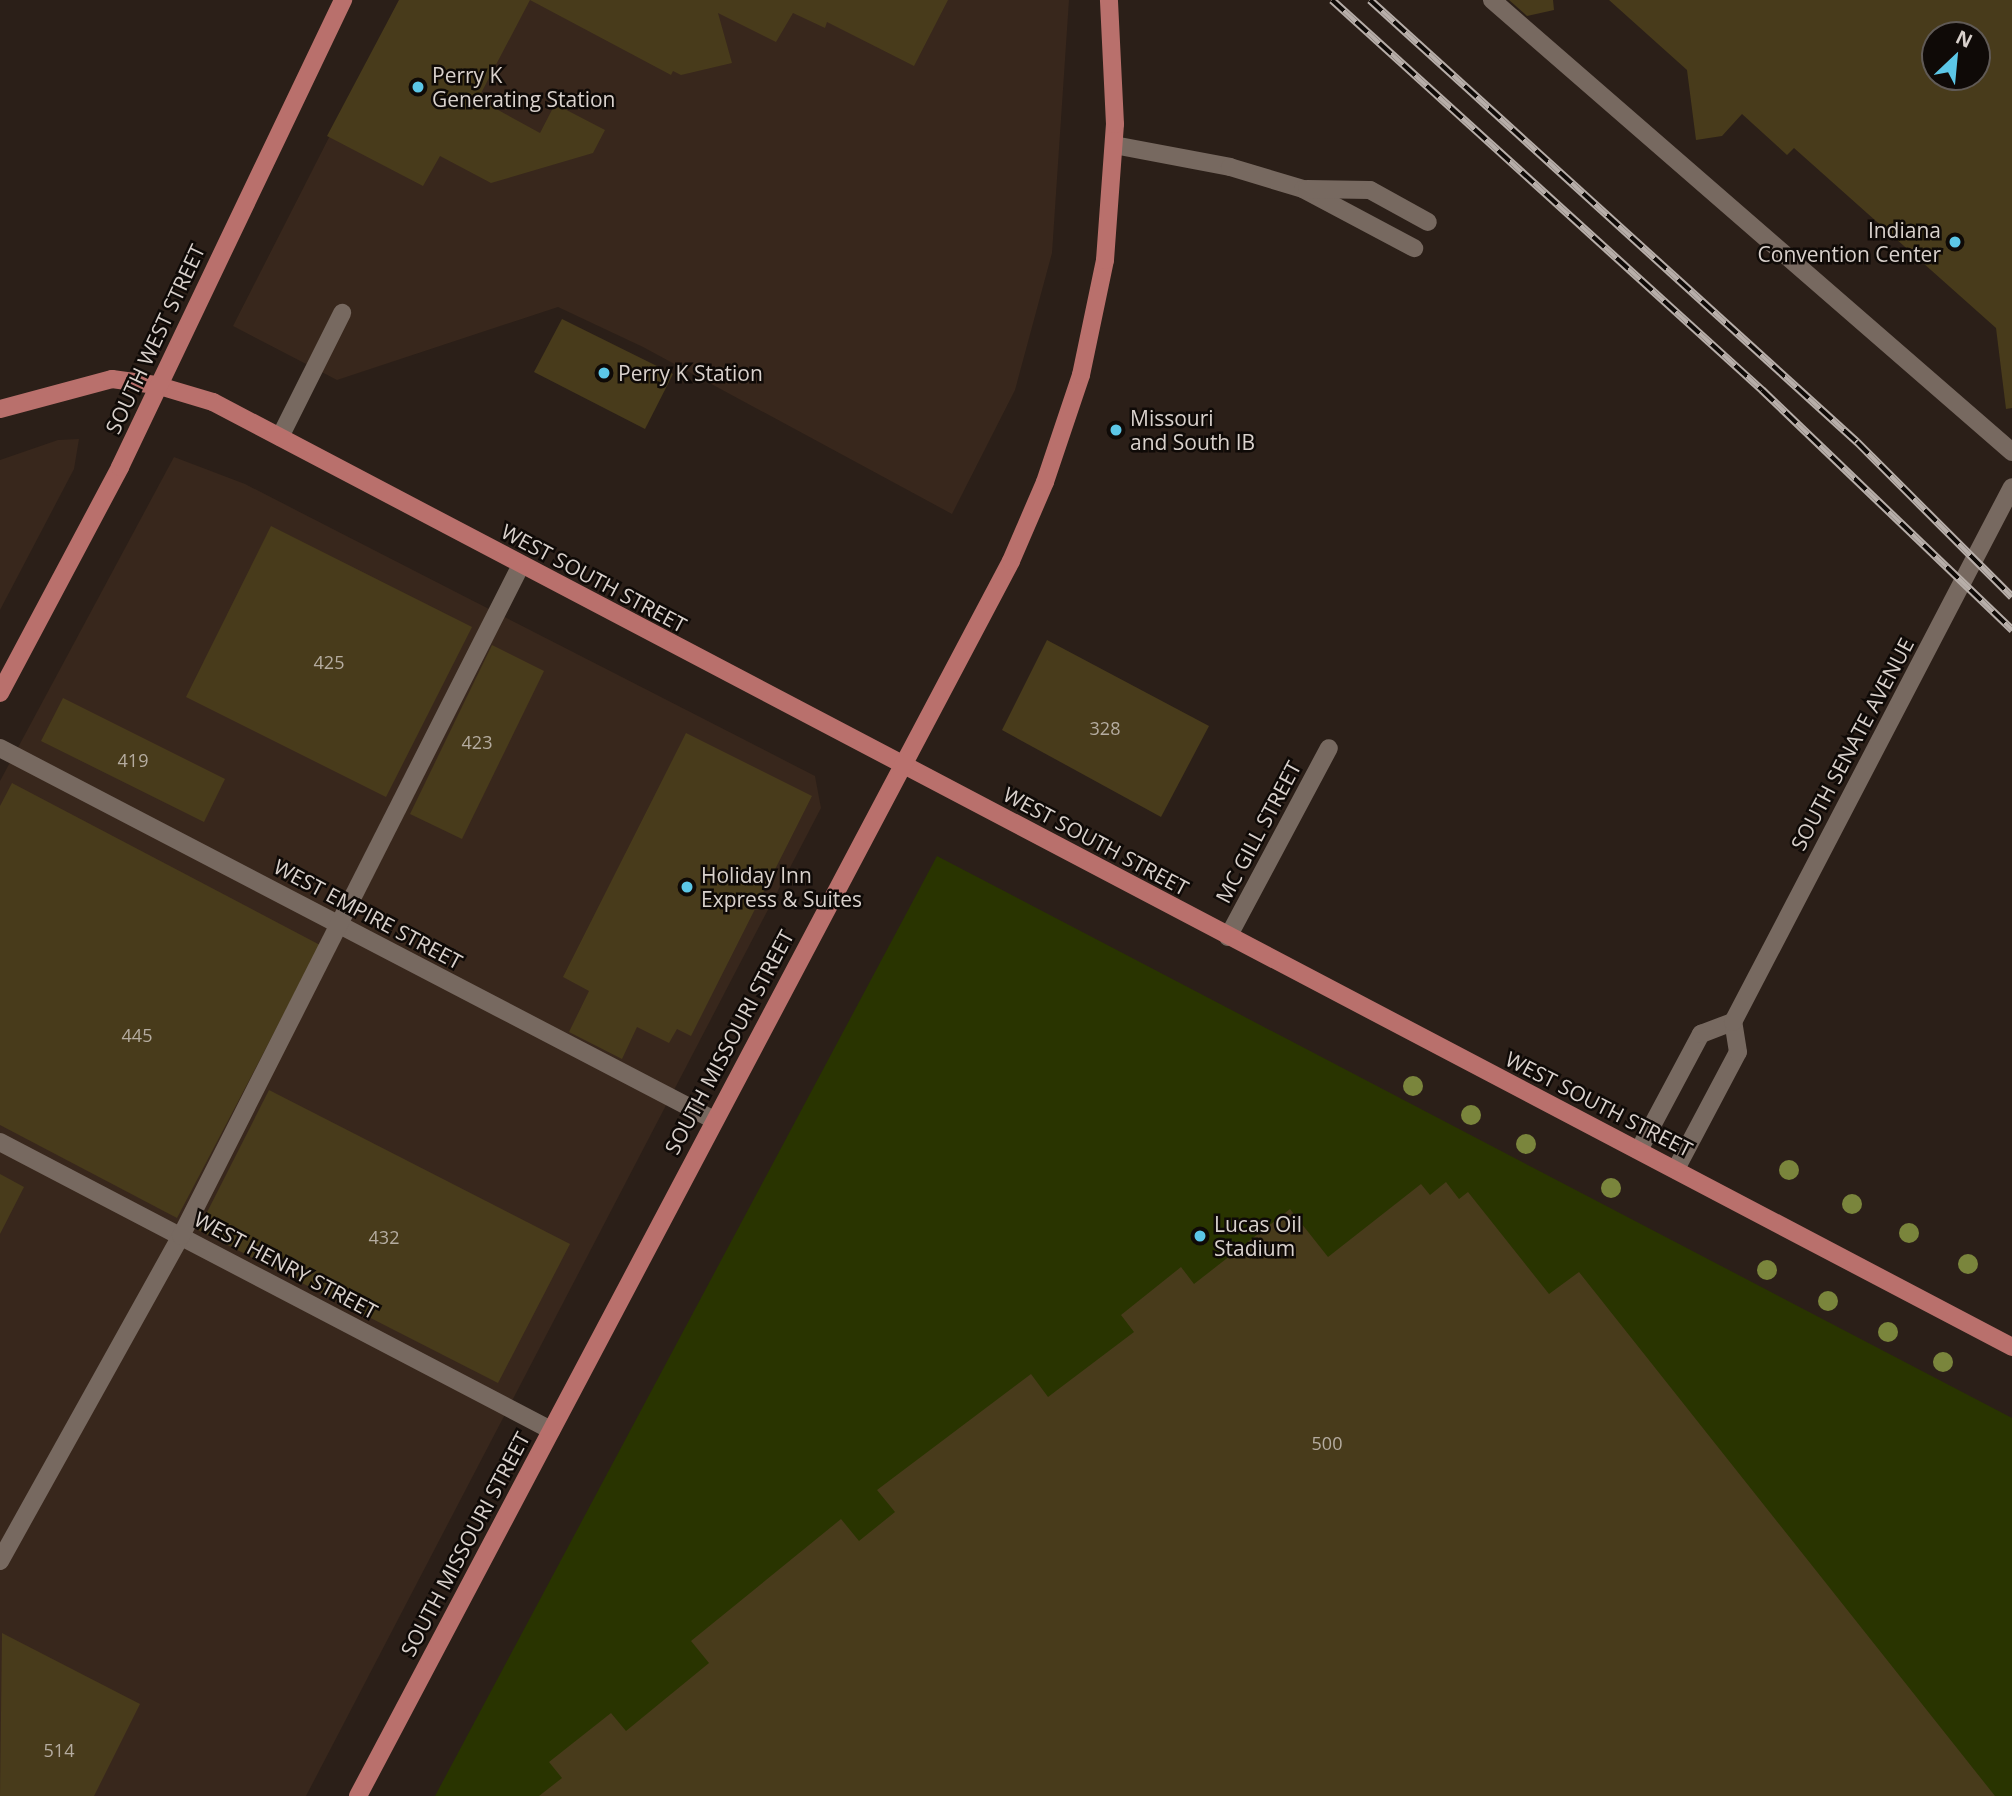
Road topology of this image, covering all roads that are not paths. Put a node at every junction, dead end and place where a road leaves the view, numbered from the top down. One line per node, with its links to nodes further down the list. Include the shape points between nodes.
1 (343, 0): 9 (main road, SOUTH WEST STREET)
2 (1109, 0): 4 (main road, SOUTH MISSOURI STREET)
3 (1492, 0): 12 (street)
4 (1114, 145): 5 (street, via 1230,167); 18 (main road, SOUTH MISSOURI STREET, via 1099,296 1067,421 1011,561)
5 (1303, 189): 6 (street, via 1370,190); 7 (street)
6 (1429, 222)
7 (1415, 248)
8 (342, 313): 11 (street)
9 (156, 384): 10 (main road, WEST SOUTH STREET, via 112,379); 11 (main road, WEST SOUTH STREET, via 213,402); 15 (main road, SOUTH WEST STREET, via 120,467)
10 (0, 409)
11 (280, 438): 14 (main road, WEST SOUTH STREET)
12 (2012, 452)
13 (2012, 487): 21 (street, SOUTH SENATE AVENUE)
14 (521, 565): 18 (main road, WEST SOUTH STREET); 19 (street)
15 (0, 693)
16 (0, 748): 19 (street, WEST EMPIRE STREET)
17 (1329, 748): 20 (street, MC GILL STREET)
18 (903, 765): 20 (main road, WEST SOUTH STREET); 22 (main road, SOUTH MISSOURI STREET)
19 (339, 925): 22 (street, WEST EMPIRE STREET); 26 (street)
20 (1228, 937): 24 (main road, WEST SOUTH STREET)
21 (1733, 1022): 24 (street, via 1701,1034); 25 (street, via 1738,1052)
22 (714, 1120): 28 (main road, SOUTH MISSOURI STREET)
23 (0, 1142): 26 (street, WEST HENRY STREET)
24 (1639, 1150): 25 (main road, WEST SOUTH STREET)
25 (1676, 1169): 27 (main road, WEST SOUTH STREET)
26 (181, 1236): 28 (street, WEST HENRY STREET); 29 (street)
27 (2012, 1347)
28 (551, 1430): 30 (main road, SOUTH MISSOURI STREET)
29 (1, 1557)
30 (358, 1796)

